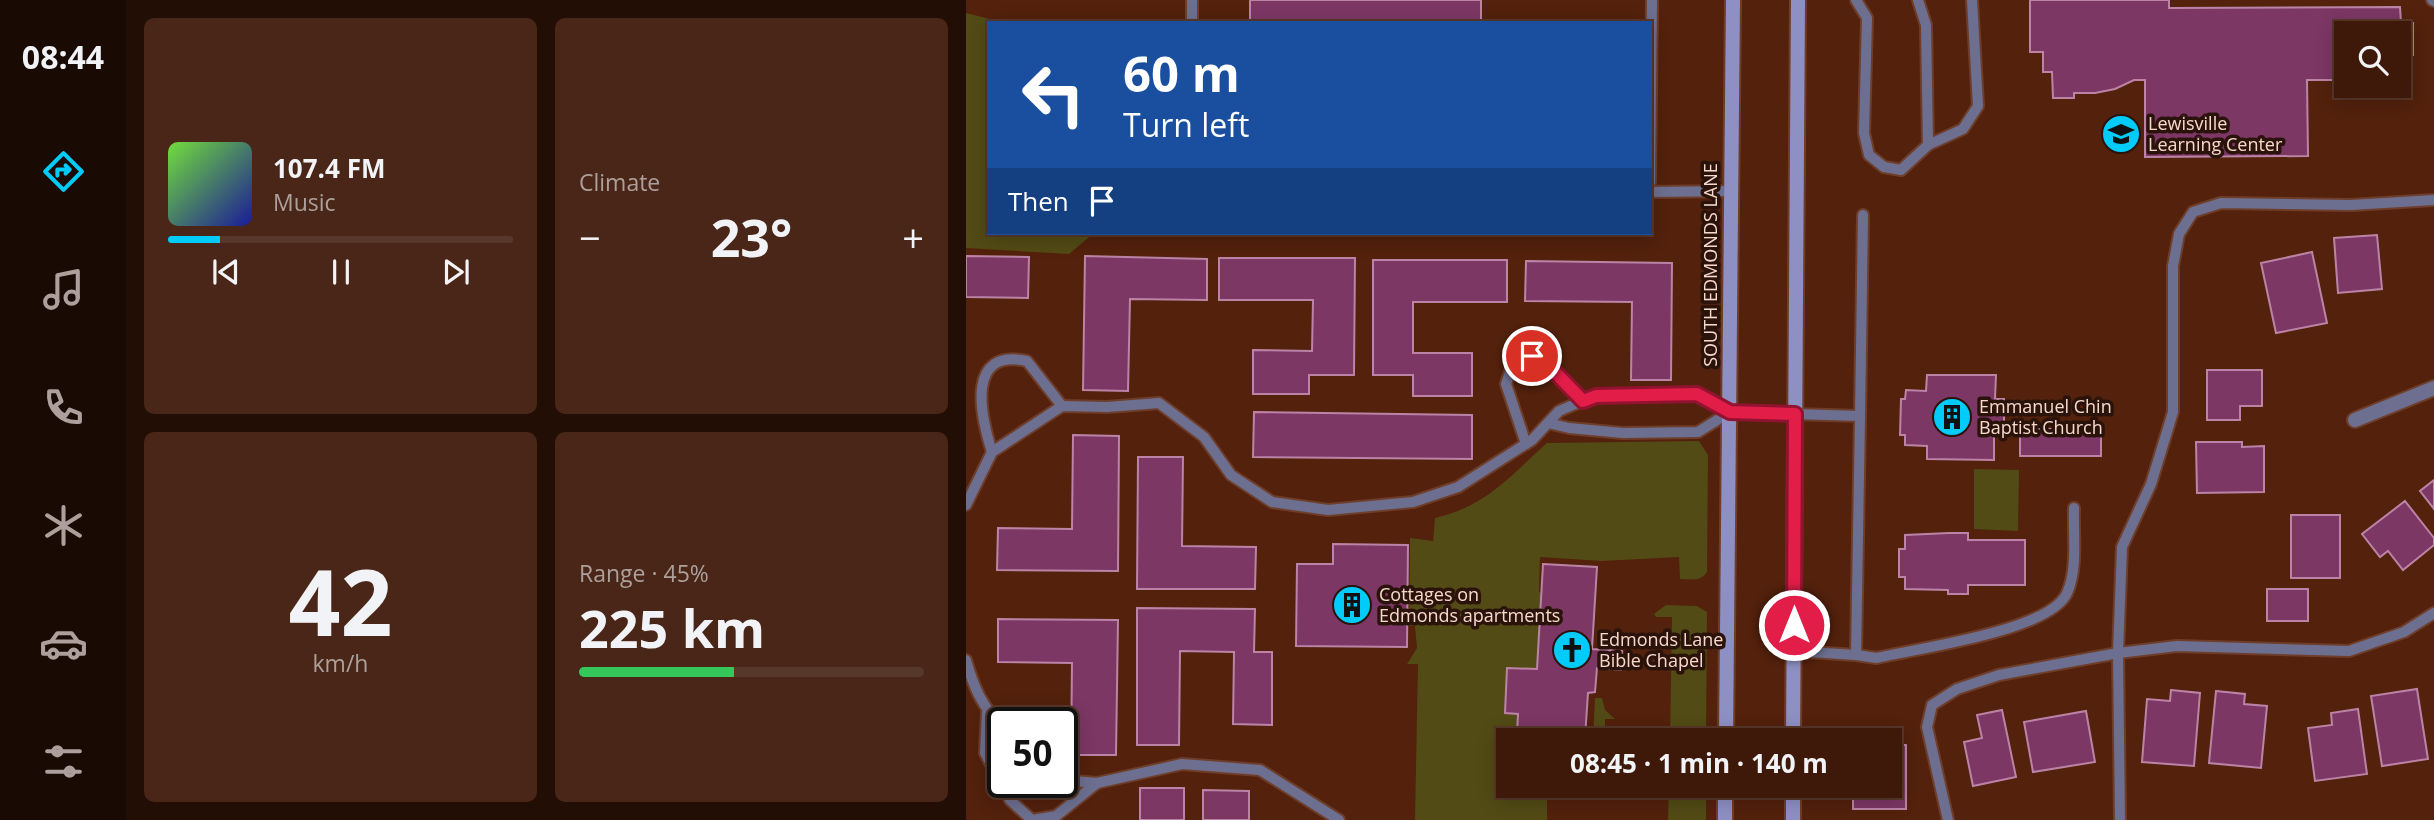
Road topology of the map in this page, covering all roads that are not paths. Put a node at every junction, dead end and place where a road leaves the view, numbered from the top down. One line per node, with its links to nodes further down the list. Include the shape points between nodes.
1 (1192, 0): 9 (lane)
2 (1652, 0): 10 (lane)
3 (1733, 0): 12 (main road, SOUTH EDMONDS LANE)
4 (1798, 0): 5 (lane); 20 (main road)
5 (1806, 0)
6 (1856, 0): 11 (lane, via 1867,18 1864,133 1869,155 1884,167 1901,170)
7 (1917, 0): 11 (lane, via 1926,25)
8 (1972, 0): 11 (lane, via 1978,106 1963,129)
9 (1192, 21)
10 (1652, 21)
11 (1928, 145)
12 (1731, 191): 13 (lane); 19 (main road, SOUTH EDMONDS LANE)
13 (1652, 192)
14 (2434, 200): 30 (lane, via 2351,205 2221,203 2193,212 2179,234 2173,266 2173,412 2151,484 2122,547)
15 (1863, 215): 21 (lane)
16 (2434, 388): 22 (street)
17 (1583, 401): 19 (lane, via 1596,396 1697,394); 23 (lane, via 1559,411); 24 (lane, via 1542,359 1532,356 1512,366 1506,384)
18 (1062, 406): 24 (lane, via 1159,403 1204,437 1231,475 1272,502 1328,510 1413,502 1458,487); 25 (lane); 25 (lane, via 1027,361 1006,357 992,362 981,379 978,409)
19 (1730, 412): 20 (lane); 23 (lane, via 1698,432 1623,433); 34 (main road, SOUTH EDMONDS LANE)
20 (1795, 414): 21 (lane); 29 (main road)
21 (1860, 416): 31 (lane)
22 (2356, 420)
23 (1548, 423): 24 (lane)
24 (1526, 444)
25 (992, 452): 26 (lane)
26 (966, 505)
27 (2074, 508): 31 (lane, via 2067,594 2053,611 2027,624 1891,655)
28 (2434, 613): 30 (lane, via 2404,632 2350,651 2178,646)
29 (1794, 651): 31 (lane); 35 (main road)
30 (2118, 653): 46 (lane, via 1999,675 1957,689 1932,705 1927,727); 47 (lane)
31 (1856, 654)
32 (966, 660): 33 (lane, via 975,692)
33 (987, 712): 36 (lane)
34 (1726, 728)
35 (1793, 728)
36 (987, 757)
37 (1078, 781): 38 (lane)
38 (1097, 783): 42 (lane, via 1056,816); 43 (lane, via 1182,764 1260,770)
39 (1009, 798): 42 (lane)
40 (1725, 798): 44 (main road)
41 (1793, 798): 45 (main road)
42 (1032, 820)
43 (1339, 820)
44 (1725, 820)
45 (1793, 820)
46 (1948, 820)
47 (2120, 820)

